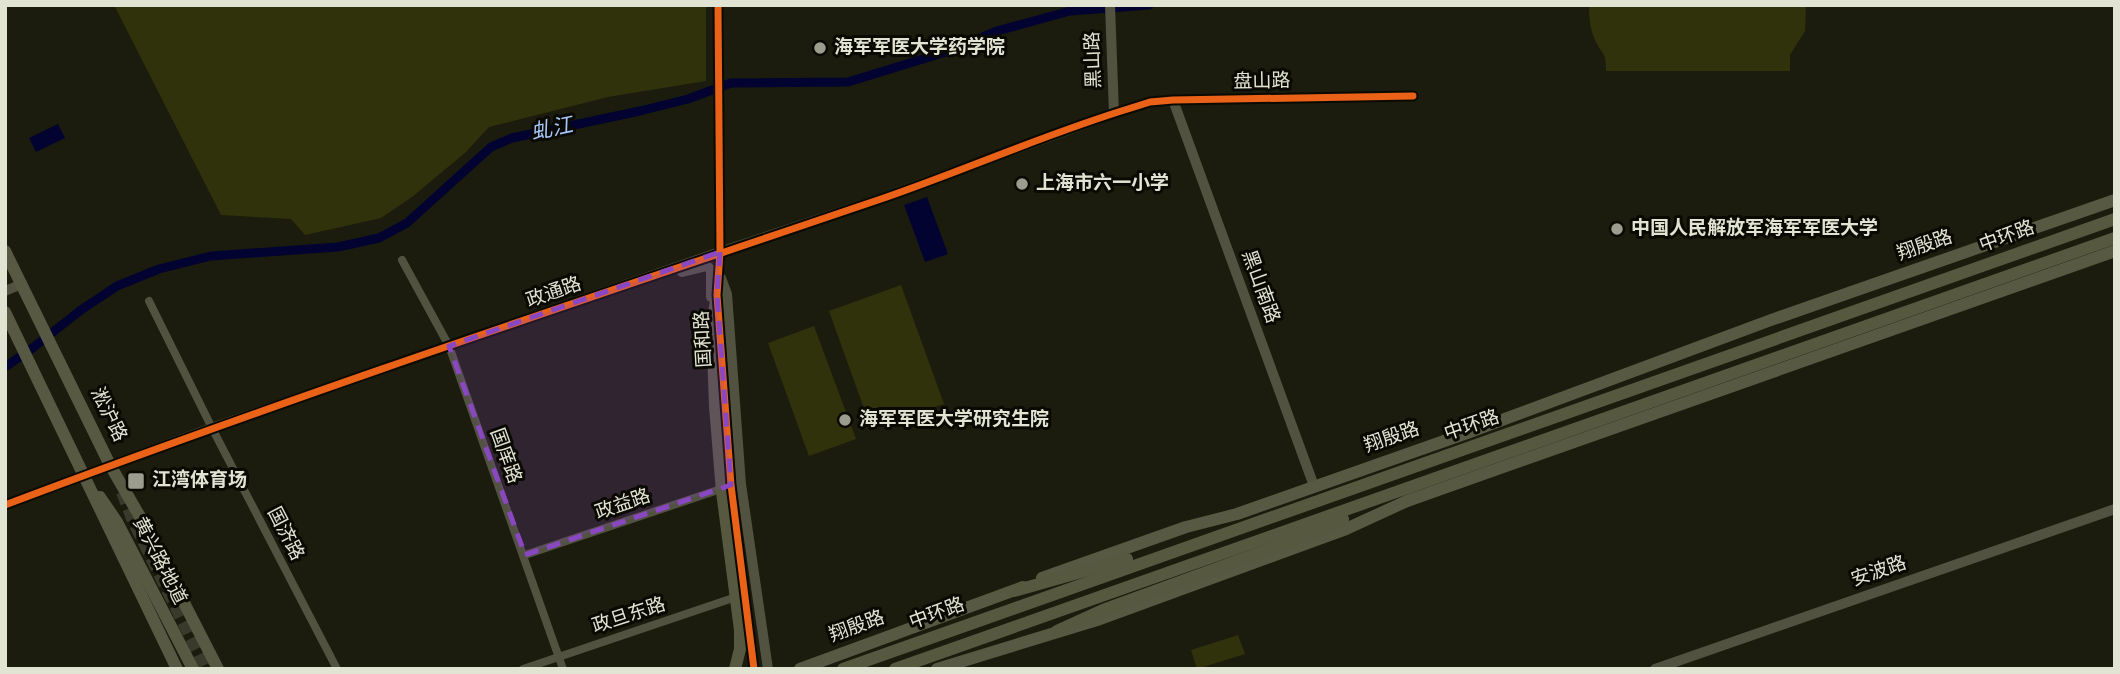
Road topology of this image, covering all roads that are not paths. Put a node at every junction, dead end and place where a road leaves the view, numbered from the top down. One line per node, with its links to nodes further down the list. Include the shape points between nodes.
1 (718, 5): 10 (street, 国和路)
2 (1110, 5): 5 (street, 黑山路)
3 (1413, 96): 4 (street, 盘山路)
4 (1173, 100): 5 (street, 盘山路); 27 (street, 黑山南路)
5 (1114, 113): 10 (street, 政通路, via 880,199)
6 (2115, 200): 27 (main road, 翔殷路)
7 (2115, 219): 31 (highway, 中环路)
8 (2115, 238): 28 (highway, 中环路)
9 (5, 251): 14 (main road, 淞沪路)
10 (720, 251): 13 (street, 国和路); 15 (street, 政通路)
11 (2115, 251): 35 (main road, via 1408,501 1282,552)
12 (402, 260): 22 (street, 国庠路)
13 (720, 274): 17 (street, 国和路); 45 (street, 国和路, via 727,294 741,484)
14 (22, 284): 16 (street); 24 (main road, 淞沪路)
15 (625, 286): 20 (street, via 707,266 711,271); 22 (street, 政通路)
16 (5, 291)
17 (717, 295): 20 (highway); 26 (street, 国和路)
18 (149, 301): 23 (street, 国济路)
19 (5, 312): 21 (main road)
20 (712, 324): 43 (highway, bridge, via 722,492 740,631)
21 (8, 327): 25 (main road)
22 (449, 346): 23 (street, 政通路); 32 (street, 国庠路)
23 (212, 428): 24 (street, 政通路); 40 (street, 国济路)
24 (110, 465): 25 (street, 政通路); 39 (main road, 淞沪路)
25 (84, 475): 29 (street, 政通路); 37 (main road); 38 (main road, 黄兴路地道, via 117,522)
26 (731, 485): 32 (street, 政益路); 34 (street, 国和路)
27 (1314, 486): 33 (main road, 翔殷路, via 1186,527)
28 (1411, 487): 35 (highway, via 1311,534); 48 (highway, 中环路)
29 (5, 505)
30 (2115, 509): 50 (street, 安波路)
31 (1242, 527): 33 (highway); 47 (highway, 中环路)
32 (525, 555): 36 (street, 国庠路)
33 (1014, 591): 46 (main road, 翔殷路)
34 (746, 594): 36 (street, 政旦东路); 44 (street, 国和路)
35 (1057, 631): 49 (main road)
36 (559, 656): 41 (street, 政旦东路); 42 (street, 国庠路)
37 (177, 669)
38 (193, 669)
39 (218, 669)
40 (337, 669)
41 (523, 669)
42 (564, 669)
43 (736, 669)
44 (754, 669)
45 (768, 669)
46 (800, 669)
47 (843, 669)
48 (895, 669)
49 (937, 669)
50 (1655, 669)

